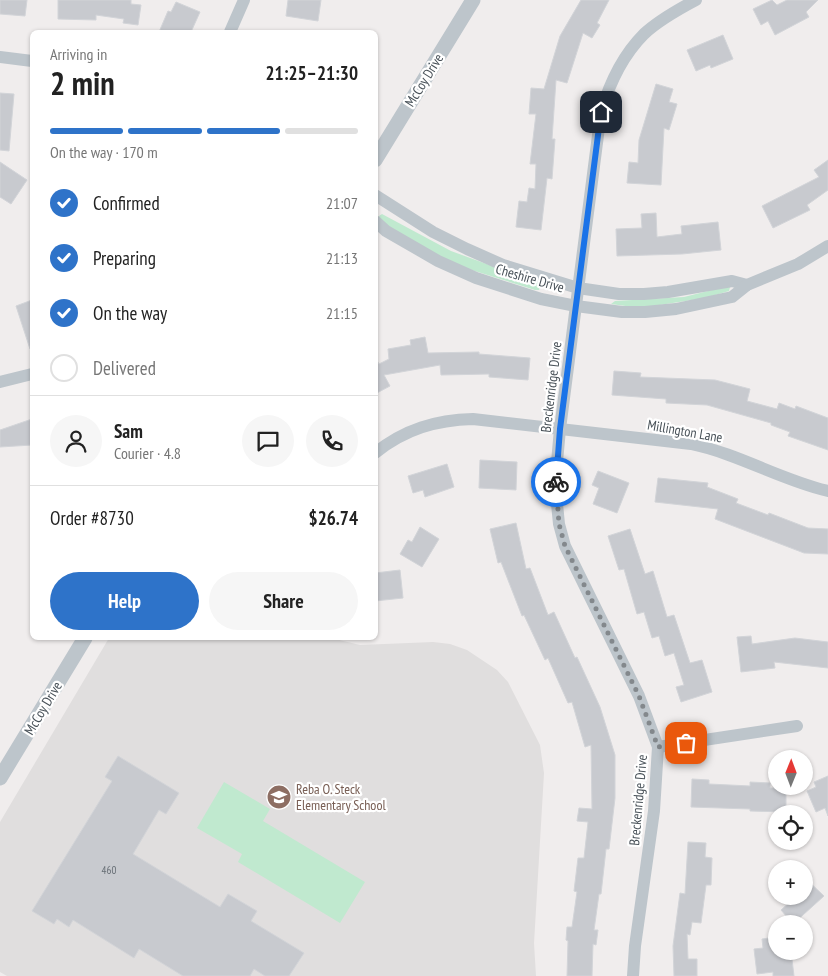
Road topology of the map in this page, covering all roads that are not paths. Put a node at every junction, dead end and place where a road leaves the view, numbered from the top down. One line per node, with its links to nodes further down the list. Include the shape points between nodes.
1 (244, 0): 4 (street)
2 (473, 0): 7 (street, McCoy Drive)
3 (696, 0): 12 (street, Breckenridge Drive, via 644,34 621,65 606,96 599,122)
4 (231, 30)
5 (0, 58): 6 (street)
6 (30, 61)
7 (378, 155)
8 (378, 197): 12 (street, Cheshire Drive, via 433,232 503,265)
9 (378, 224): 13 (street, Cheshire Drive, via 438,261 476,278 541,299)
10 (828, 246): 11 (street, Cheshire Drive, via 798,264)
11 (747, 285): 12 (street, Cheshire Drive, via 732,281 644,294); 13 (street, Cheshire Drive, via 732,297 676,309 622,312)
12 (578, 288): 13 (street, Breckenridge Drive)
13 (576, 306): 16 (street, Breckenridge Drive)
14 (30, 374): 15 (street)
15 (0, 382)
16 (560, 429): 17 (street, Millington Lane, via 450,419 400,435); 18 (street, Millington Lane, via 714,449); 21 (street, Breckenridge Drive, via 555,484 565,546 639,696)
17 (378, 451)
18 (828, 491)
19 (84, 640): 22 (street, McCoy Drive)
20 (797, 726): 21 (street)
21 (658, 747): 23 (street, Breckenridge Drive, via 654,810)
22 (0, 778)
23 (633, 976)

